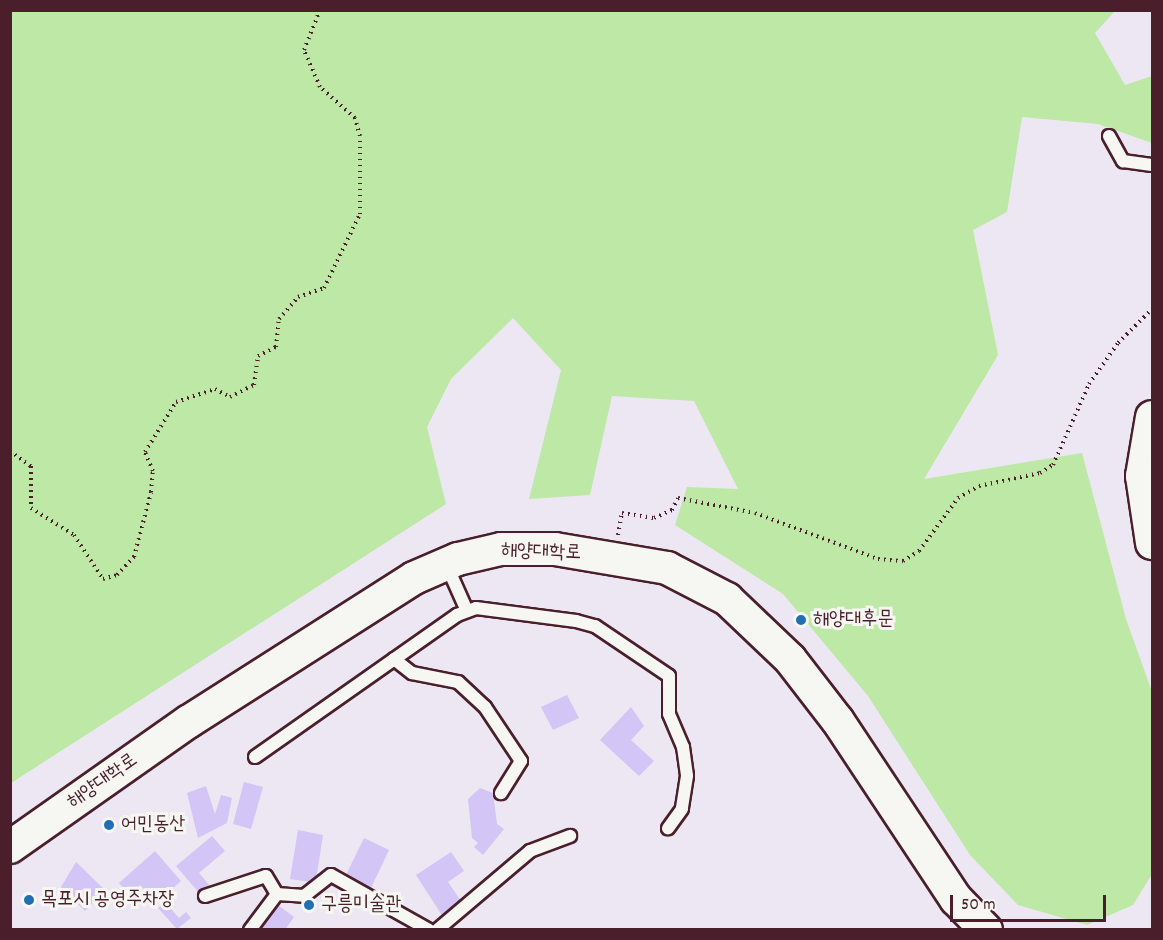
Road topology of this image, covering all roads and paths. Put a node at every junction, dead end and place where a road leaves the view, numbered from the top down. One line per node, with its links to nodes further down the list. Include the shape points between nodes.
1 (320, 10): 6 (path, via 304,50 320,87 355,118 360,136 360,214 324,288 298,297 279,319 276,347 258,356 254,385 230,397 216,389 176,402 145,452 153,471 151,492 134,557 117,575 103,579 74,535 31,508 31,466)
2 (1109, 136): 3 (lane, via 1123,161)
3 (1152, 165)
4 (1152, 309): 8 (path, via 1118,343 1089,384 1053,465 1040,473 979,486 958,498 919,551 903,561 878,559 756,513 678,498 672,510 654,518 622,513)
5 (1152, 417): 7 (street, via 1142,476)
6 (10, 451)
7 (1152, 543)
8 (614, 557): 9 (street, 해양대학로, via 501,549); 19 (street, 해양대학로, via 667,568 727,599 790,659 838,721)
9 (446, 564): 10 (lane); 16 (street, 해양대학로, via 369,604)
10 (467, 611): 11 (lane); 14 (lane, via 476,608 595,626 669,676 669,714 687,776 682,809)
11 (394, 659): 12 (lane); 13 (lane, via 412,673 458,682 485,707 521,761)
12 (255, 757)
13 (501, 793)
14 (668, 828)
15 (570, 836): 22 (lane, via 522,857)
16 (10, 847)
17 (277, 894): 18 (lane, via 266,876); 20 (lane); 21 (lane, via 304,896 331,875)
18 (205, 896)
19 (956, 899): 23 (lane); 24 (street, 해양대학로)
20 (250, 930)
21 (429, 930)
22 (437, 930)
23 (969, 930)
24 (986, 930)

